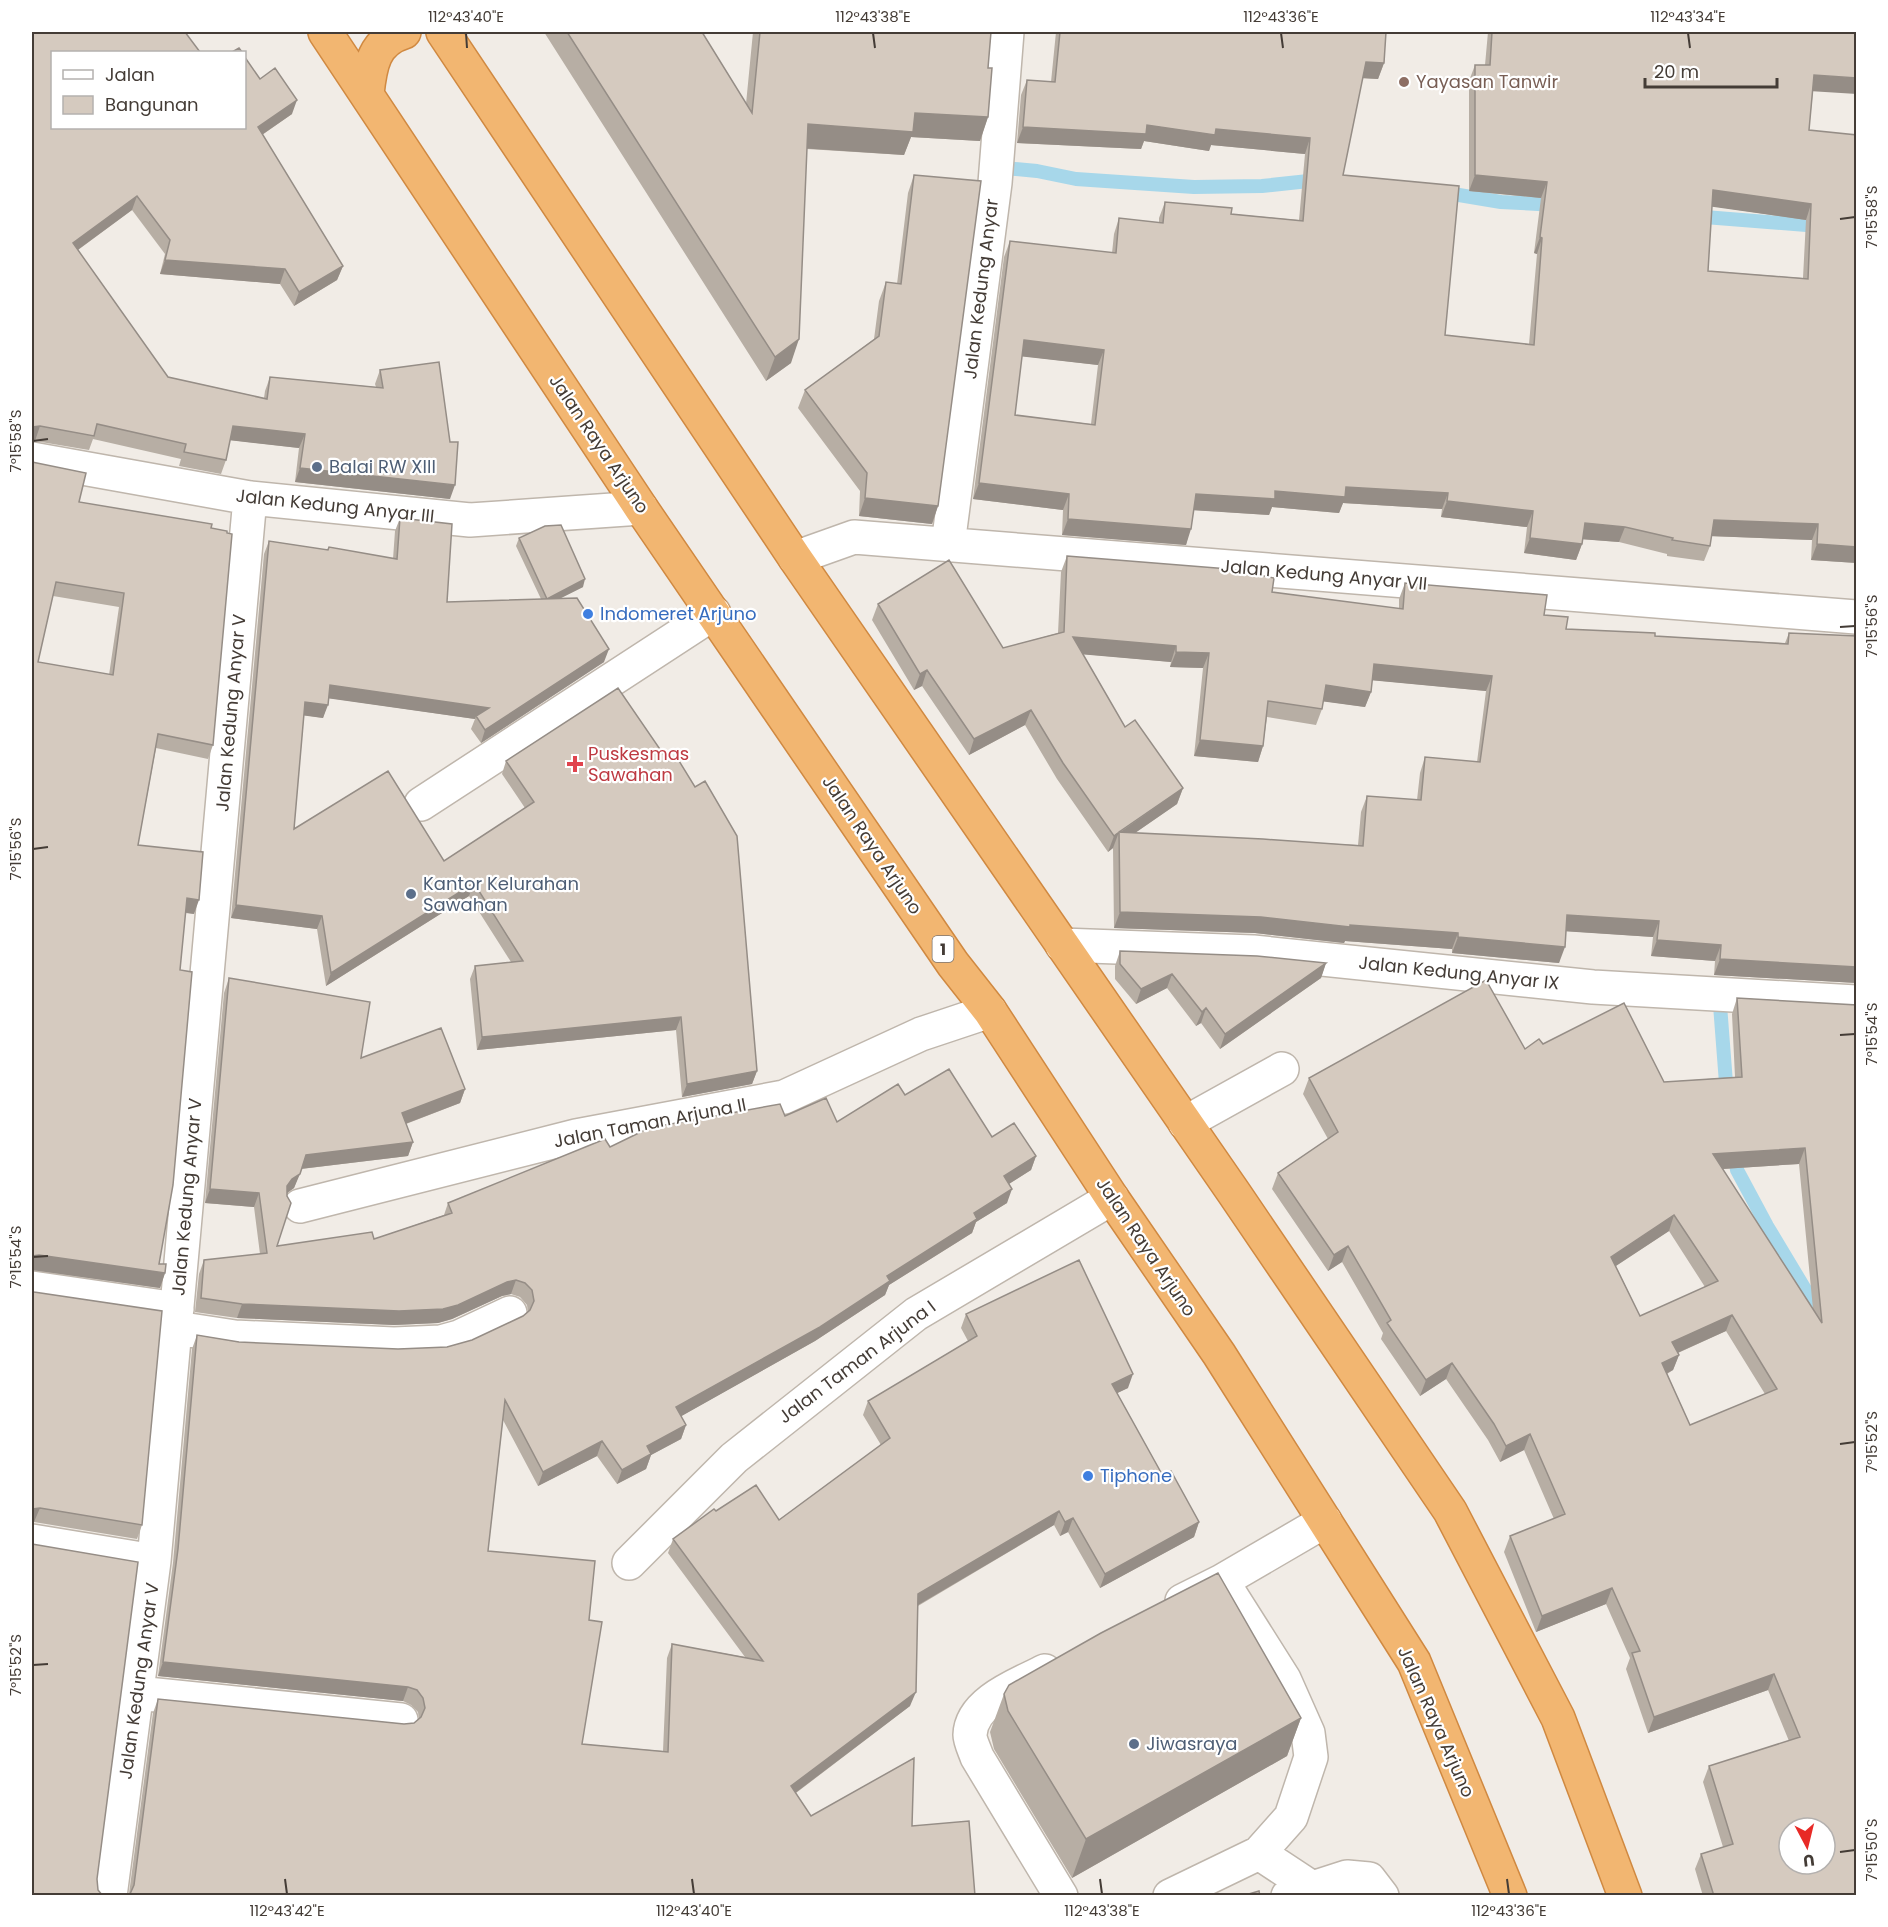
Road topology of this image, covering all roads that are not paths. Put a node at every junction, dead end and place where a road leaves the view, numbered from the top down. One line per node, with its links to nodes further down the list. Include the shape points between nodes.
1 (325, 32): 6 (highway, Jalan Raya Arjuno / 1)
2 (404, 32): 6 (highway, via 380,45 369,73)
3 (415, 32): 5 (highway)
4 (1007, 32): 10 (street, Jalan Kedung Anyar, via 995,183)
5 (446, 36): 11 (highway)
6 (367, 94): 9 (highway, Jalan Raya Arjuno / 1)
7 (32, 459): 8 (street, Jalan Kedung Anyar III)
8 (250, 498): 9 (street, Jalan Kedung Anyar III, via 470,520); 24 (street, Jalan Kedung Anyar V)
9 (641, 508): 12 (highway, Jalan Raya Arjuno / 1)
10 (948, 545): 11 (street, Jalan Kedung Anyar VII, via 854,537); 13 (street, Jalan Kedung Anyar VII)
11 (795, 558): 15 (highway)
12 (714, 613): 14 (street); 17 (highway, Jalan Raya Arjuno / 1, via 953,964)
13 (1857, 617)
14 (421, 804)
15 (1062, 945): 16 (street, Jalan Kedung Anyar IX, via 1253,952 1593,987); 19 (highway)
16 (1857, 1002)
17 (990, 1011): 20 (highway, Jalan Raya Arjuno / 1); 21 (street, Jalan Taman Arjuna II, via 921,1034 784,1097 576,1136)
18 (1282, 1069): 19 (street)
19 (1185, 1122): 41 (highway, via 1450,1511 1558,1718)
20 (1112, 1198): 25 (highway, Jalan Raya Arjuno / 1, via 1219,1354); 28 (street, Jalan Taman Arjuna I, via 916,1314 734,1458)
21 (300, 1206)
22 (32, 1288): 24 (street)
23 (510, 1313): 24 (street, via 441,1342 394,1344 258,1338)
24 (176, 1318): 27 (street, Jalan Kedung Anyar V)
25 (1324, 1521): 29 (street); 40 (highway, Jalan Raya Arjuno / 1, via 1414,1662)
26 (32, 1541): 27 (street)
27 (154, 1561): 32 (street, Jalan Kedung Anyar V)
28 (629, 1563)
29 (1222, 1581): 30 (street); 34 (street, via 1284,1679 1308,1733 1311,1757 1291,1817)
30 (1159, 1613)
31 (1075, 1656): 37 (street, via 991,1699 975,1718 969,1736 977,1757)
32 (137, 1694): 33 (street); 36 (street, Jalan Kedung Anyar V)
33 (401, 1720)
34 (1259, 1853): 35 (street); 38 (street)
35 (1300, 1892): 39 (street, via 1347,1877 1368,1880)
36 (110, 1896)
37 (1061, 1896)
38 (1170, 1896)
39 (1382, 1896)
40 (1510, 1896)
41 (1624, 1896)

